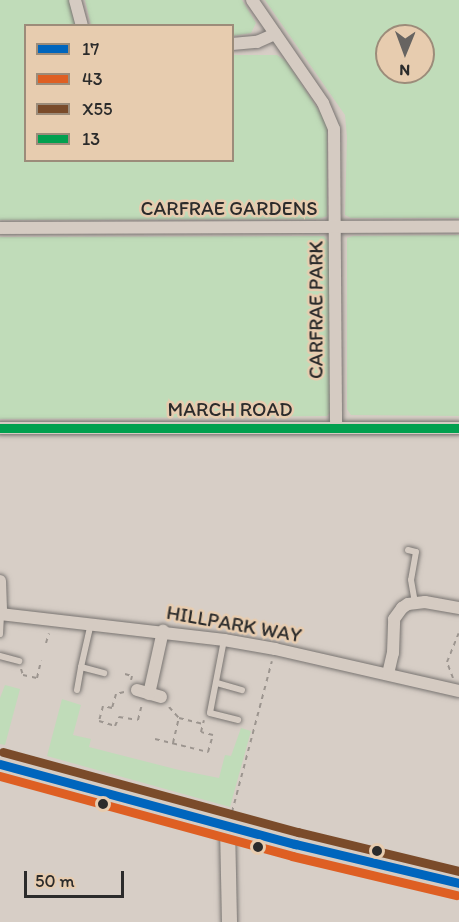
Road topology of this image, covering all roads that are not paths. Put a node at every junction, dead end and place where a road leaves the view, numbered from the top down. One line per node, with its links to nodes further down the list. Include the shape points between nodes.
1 (75, 0): 3 (street)
2 (252, 0): 4 (street, CARFRAE PARK)
3 (81, 24)
4 (275, 33): 5 (street, via 257,42); 7 (street, CARFRAE PARK, via 332,122)
5 (234, 44)
6 (459, 226): 7 (street, CARFRAE GARDENS)
7 (335, 227): 8 (street, CARFRAE GARDENS); 10 (street, CARFRAE PARK)
8 (0, 228)
9 (0, 428): 10 (street, MARCH ROAD)
10 (336, 428): 11 (street, MARCH ROAD)
11 (459, 428)
12 (408, 550): 14 (lane, via 416,552 411,580)
13 (0, 581): 16 (street)
14 (416, 602): 15 (street); 25 (street, via 402,608 394,620)
15 (459, 608)
16 (0, 614): 17 (street, HILLPARK WAY); 19 (lane)
17 (91, 622): 18 (street, HILLPARK WAY); 23 (lane)
18 (163, 631): 20 (street, HILLPARK WAY); 30 (street)
19 (0, 634)
20 (224, 640): 25 (street, HILLPARK WAY); 26 (lane, via 216,671)
21 (0, 656): 22 (lane)
22 (19, 661)
23 (81, 667): 24 (lane); 27 (lane)
24 (104, 673)
25 (388, 674): 29 (street, HILLPARK WAY)
26 (218, 683): 28 (lane); 31 (lane, via 210,713)
27 (77, 690)
28 (242, 690)
29 (458, 691)
30 (148, 693)
31 (238, 720)
32 (0, 764): 33 (main road)
33 (227, 826): 34 (main road); 35 (street)
34 (459, 883)
35 (229, 922)

